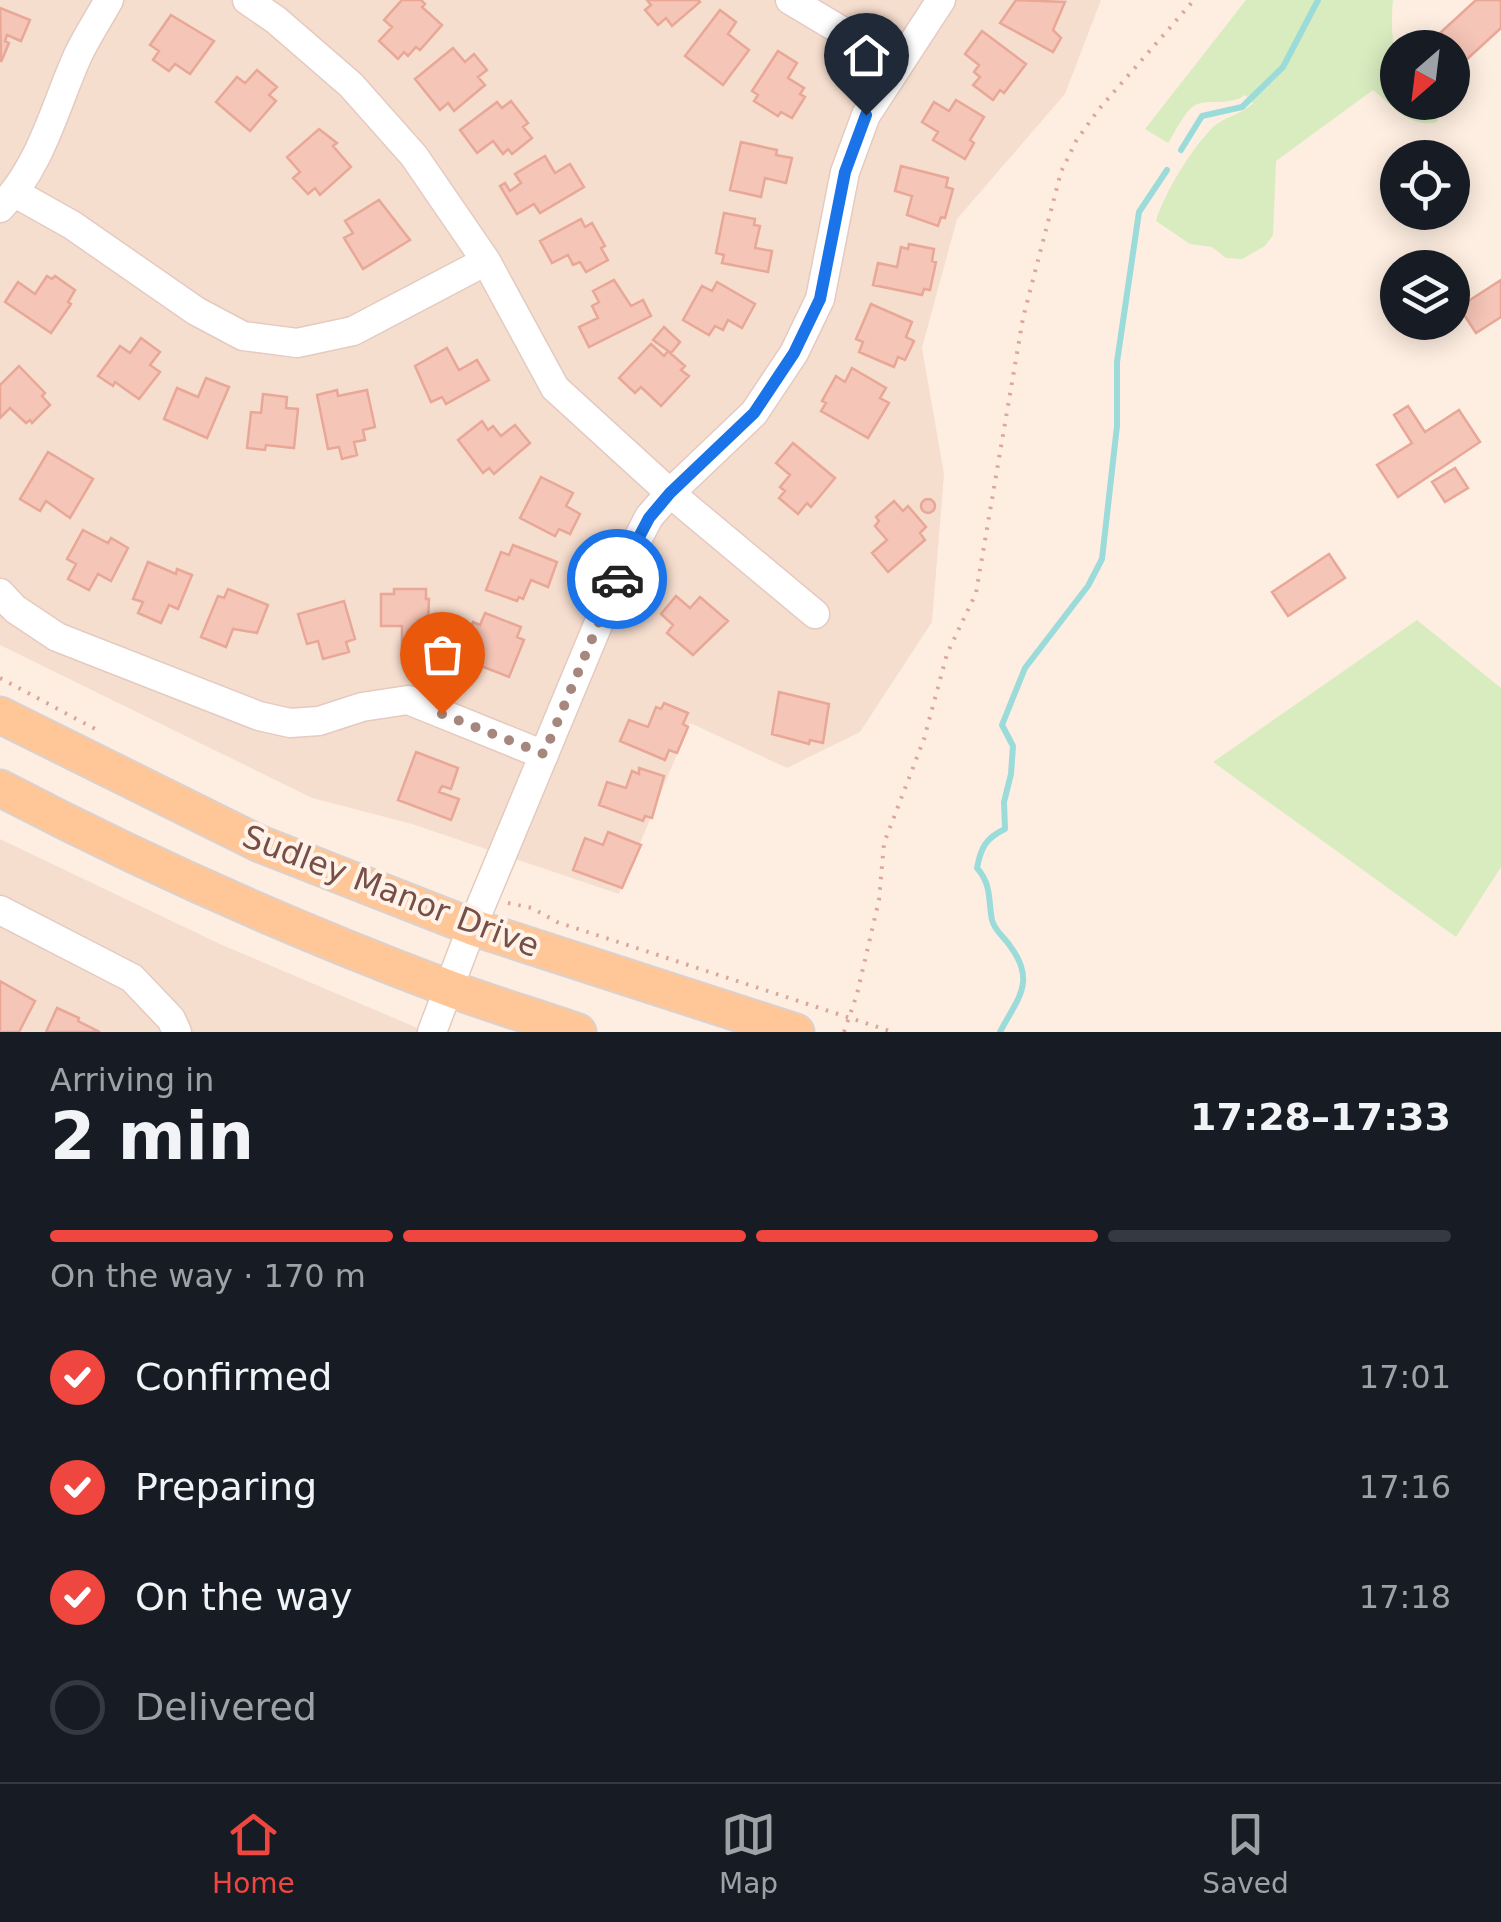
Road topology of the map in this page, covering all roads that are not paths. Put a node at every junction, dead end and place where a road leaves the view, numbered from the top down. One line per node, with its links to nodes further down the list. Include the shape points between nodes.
1 (109, 0): 6 (street)
2 (248, 0): 7 (street, via 351,86 414,156)
3 (790, 0): 5 (street)
4 (941, 0): 5 (street)
5 (897, 64): 8 (street, via 866,115 845,172 820,299 794,353 754,413)
6 (8, 200): 7 (street, via 72,225 243,336 297,343 353,330)
7 (486, 261): 8 (street, via 555,388)
8 (670, 493): 10 (street); 12 (street, via 617,579)
9 (0, 594): 12 (street, via 57,637 260,716 319,722 408,700)
10 (815, 614)
11 (0, 715): 15 (main road, Sudley Manor Drive, via 260,844)
12 (544, 754): 15 (street)
13 (0, 788): 16 (main road, Sudley Manor Drive, via 132,856)
14 (0, 910): 17 (street, via 132,978)
15 (472, 927): 16 (street); 20 (main road, Sudley Manor Drive)
16 (449, 988): 18 (street); 19 (main road, Sudley Manor Drive)
17 (177, 1032)
18 (432, 1032)
19 (578, 1032)
20 (796, 1032)

